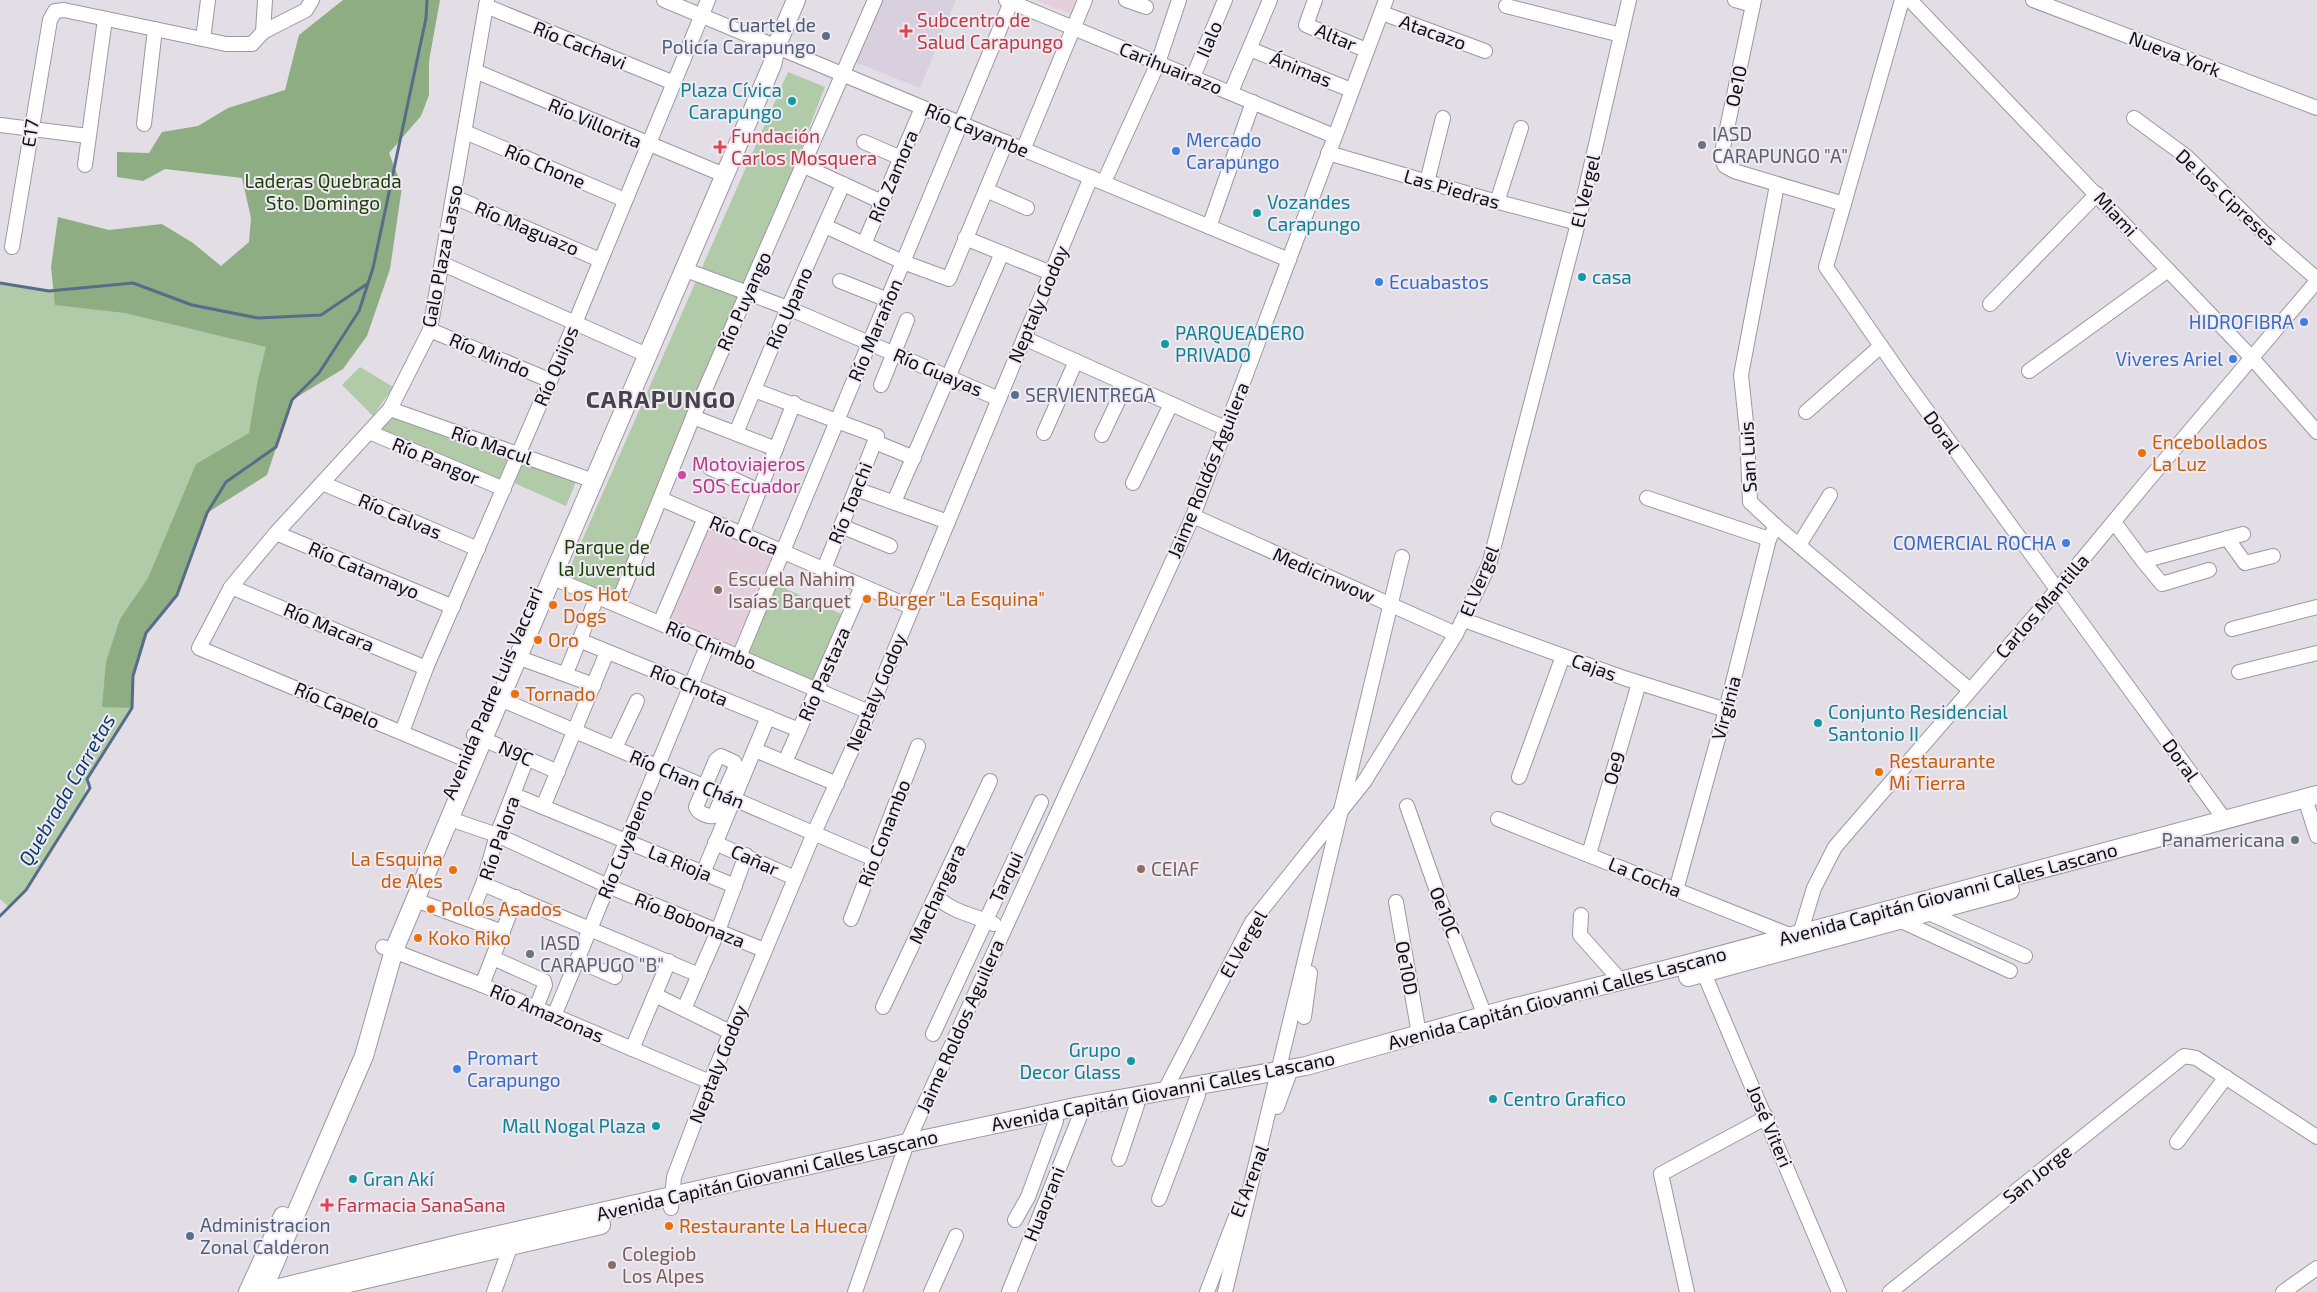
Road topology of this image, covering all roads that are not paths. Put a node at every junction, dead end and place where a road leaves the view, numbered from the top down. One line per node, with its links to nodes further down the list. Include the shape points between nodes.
1 (208, 0): 31 (street)
2 (265, 0): 29 (street)
3 (312, 0): 29 (street, via 306,10)
4 (664, 0): 25 (street, Río Cayambe)
5 (708, 0): 25 (street, Río Quijos)
6 (796, 0): 32 (main road, Avenida Padre Luis Vaccari)
7 (876, 0): 38 (street, Río Puyango)
8 (1085, 0): 27 (street)
9 (1126, 0): 23 (street)
10 (1179, 0): 36 (street, Neptaly Godoy)
11 (1225, 0): 39 (street, Ilalo)
12 (1270, 0): 33 (street)
13 (1316, 0): 34 (street, Altar, via 1306,25)
14 (1629, 0): 30 (street, El Vergel)
15 (1735, 0): 21 (street)
16 (1902, 0): 75 (street, Doral)
17 (1910, 0): 70 (street, Miami)
18 (1009, 1): 27 (street, Carihuairazo); 48 (street, Río Marañon)
19 (2042, 2): 45 (street, Nueva York)
20 (486, 3): 37 (street, Galo Plaza Lasso); 40 (street, Río Cachavi)
21 (1754, 3): 68 (street, Oe10, via 1721,157 1725,166 1734,171)
22 (1506, 6): 30 (street)
23 (1146, 7)
24 (1384, 7): 34 (street, Jaime Roldós Aguilera); 35 (street, Atacazo)
25 (702, 16): 32 (street, Río Cayambe); 40 (street, Río Quijos)
26 (105, 19): 28 (street); 51 (street, E17, via 55,11 50,20); 54 (street)
27 (1074, 28): 36 (street, Carihuairazo); 59 (street)
28 (154, 29): 31 (street); 49 (street)
29 (263, 32): 31 (street, via 252,44 226,44)
30 (1621, 35): 77 (street, El Vergel)
31 (203, 39)
32 (776, 47): 38 (street, Río Cayambe); 64 (main road, Avenida Padre Luis Vaccari, via 764,60); 88 (main road, Avenida Padre Luis Vaccari, via 772,65)
33 (1250, 49): 41 (street, Ánimas); 42 (street)
34 (1366, 50): 41 (street, Jaime Roldós Aguilera)
35 (1485, 51)
36 (1158, 63): 39 (street, Carihuairazo); 65 (street, Neptaly Godoy)
37 (475, 71): 53 (street, Galo Plaza Lasso); 58 (street, Río Villorita)
38 (844, 76): 44 (street, Río Cayambe); 63 (street, Río Puyango)
39 (1193, 77): 42 (street, Carihuairazo)
40 (674, 83): 58 (street, Río Quijos)
41 (1351, 90): 55 (street, Jaime Roldós Aguilera)
42 (1232, 92): 43 (street, Carihuairazo)
43 (1253, 102): 55 (street, Carihuairazo); 79 (street)
44 (922, 108): 48 (street, Río Cayambe); 61 (street, Río Zamora)
45 (2317, 108)
46 (1443, 118): 66 (street)
47 (2134, 118): 91 (street, De los Cipreses, via 2187,158)
48 (961, 123): 57 (street, Río Cayambe); 86 (street, Río Marañon)
49 (144, 124)
50 (0, 125): 51 (street)
51 (31, 128): 54 (street); 82 (street, E17)
52 (1521, 128): 74 (street)
53 (465, 132): 71 (street, Galo Plaza Lasso); 72 (street, Río Chone)
54 (88, 136): 62 (street)
55 (1334, 136): 60 (street, Jaime Roldós Aguilera)
56 (864, 142): 61 (street)
57 (1006, 142): 59 (street, Río Cayambe); 69 (street)
58 (648, 145): 64 (street, Río Villorita); 72 (street, Río Quijos)
59 (1023, 150): 65 (street, Río Cayambe)
60 (1328, 154): 66 (street, Las Piedras); 85 (street, Jaime Roldós Aguilera)
61 (901, 158): 73 (street, Río Zamora)
62 (85, 165)
63 (804, 166): 67 (street); 93 (street, Río Puyango)
64 (717, 172): 103 (main road, Avenida Padre Luis Vaccari)
65 (1097, 180): 79 (street, Río Cayambe); 90 (street, Neptaly Godoy)
66 (1427, 182): 74 (street, Las Piedras)
67 (843, 184): 73 (street); 78 (street, Río Upano)
68 (1776, 185): 75 (street, Oe10); 146 (street, San Luis, via 1741,375 1750,502)
69 (986, 190): 76 (street); 80 (street)
70 (2097, 194): 89 (street, Miami); 95 (street)
71 (454, 197): 84 (street, Río Maguazo); 87 (street, Galo Plaza Lasso)
72 (625, 200): 84 (street, Río Quijos)
73 (882, 202): 81 (street, Río Zamora)
74 (1497, 202): 77 (street, Las Piedras)
75 (1844, 204): 102 (street, Doral, via 1826,267)
76 (1026, 208)
77 (1578, 223): 170 (street, El Vergel, via 1489,565)
78 (825, 226): 81 (street); 96 (street, Río Upano)
79 (1209, 227): 85 (street, Río Cayambe)
80 (965, 238): 83 (street); 86 (street, via 948,279)
81 (864, 244): 86 (street)
82 (12, 247)
83 (1002, 252): 90 (street); 108 (street)
84 (600, 260): 98 (street, Río Quijos)
85 (1289, 260): 120 (street, Jaime Roldós Aguilera)
86 (903, 262): 94 (street, Río Marañon)
87 (443, 264): 98 (street); 99 (street, Galo Plaza Lasso)
88 (683, 269): 93 (street, Río Guayas); 103 (main road, Avenida Padre Luis Vaccari)
89 (2168, 270): 105 (street, Miami); 107 (street)
90 (1051, 274): 100 (street, Neptaly Godoy)
91 (2317, 280): 105 (street, Carlos Mantilla)
92 (840, 281): 94 (street)
93 (747, 294): 96 (street, Río Guayas); 118 (street, Río Puyango)
94 (888, 300): 101 (street, Río Marañon)
95 (1990, 304)
96 (788, 308): 101 (street, Río Guayas); 112 (street, Río Upano)
97 (907, 320): 104 (street)
98 (575, 323): 103 (street); 109 (street, Río Quijos)
99 (430, 330): 109 (street, Río Mindo); 116 (street, Galo Plaza Lasso)
100 (1024, 338): 106 (street); 113 (street, Neptaly Godoy)
101 (870, 343): 104 (street, Río Guayas); 119 (street, Río Marañon)
102 (1881, 346): 117 (street); 164 (street, Doral)
103 (642, 353): 131 (main road, Avenida Padre Luis Vaccari)
104 (893, 353): 108 (street, Río Guayas); 111 (street)
105 (2252, 358): 122 (street, Miami); 144 (street, Carlos Mantilla)
106 (1076, 361): 110 (street); 124 (street)
107 (2029, 371)
108 (949, 376): 113 (street, Río Guayas); 129 (street)
109 (550, 380): 128 (street, Río Quijos)
110 (1126, 384): 115 (street); 125 (street)
111 (881, 386)
112 (754, 390): 114 (street); 123 (street, Río Upano)
113 (999, 398): 143 (street, Neptaly Godoy)
114 (794, 403): 119 (street); 127 (street)
115 (1171, 404): 120 (street); 133 (street)
116 (390, 409): 121 (street, Galo Plaza Lasso); 128 (street, Río Macul)
117 (1806, 412)
118 (693, 417): 123 (street); 139 (street, Río Puyango)
119 (838, 421): 126 (street); 155 (street, Río Marañon)
120 (1225, 428): 141 (street, Jaime Roldós Aguilera)
121 (369, 432): 132 (street, Galo Plaza Lasso); 135 (street, Río Pangor)
122 (2317, 432)
123 (736, 433): 127 (street)
124 (1044, 433)
125 (1102, 435)
126 (876, 439): 129 (street); 134 (street, Río Toachi)
127 (776, 449): 136 (street)
128 (519, 454): 131 (street, Río Macul); 135 (street, Río Quijos)
129 (914, 458): 140 (street)
130 (710, 468): 136 (street)
131 (588, 479): 161 (main road, Avenida Padre Luis Vaccari); 198 (main road, Avenida Padre Luis Vaccari)
132 (322, 483): 147 (street, Galo Plaza Lasso); 154 (street, Río Calvas)
133 (1133, 483)
134 (856, 488): 140 (street); 145 (street, Río Toachi)
135 (504, 490): 154 (street, Río Quijos)
136 (759, 491): 148 (street)
137 (1830, 495): 152 (street)
138 (1647, 498): 151 (street)
139 (661, 499): 142 (street, Río Coca); 166 (street, Río Puyango)
140 (894, 502): 143 (street)
141 (1193, 516): 173 (street, Medicinwow); 246 (street, Jaime Roldós Aguilera)
142 (705, 518): 148 (street, Río Coca); 171 (street)
143 (948, 522): 168 (street, Neptaly Godoy)
144 (2114, 522): 158 (street); 164 (street, Carlos Mantilla)
145 (841, 526): 153 (street); 159 (street, Río Toachi)
146 (1776, 526): 151 (street, Virginia); 152 (street, San Luis)
147 (276, 533): 163 (street, Galo Plaza Lasso); 167 (street, Río Catamayo)
148 (742, 534): 155 (street, Río Coca)
149 (2243, 534): 150 (street)
150 (2227, 538): 156 (street, via 2246,563); 158 (street)
151 (1769, 539): 192 (street, Virginia)
152 (1799, 545): 189 (street, San Luis)
153 (890, 546)
154 (478, 549): 167 (street, Río Quijos)
155 (782, 551): 159 (street, Río Coca); 181 (street, Río Marañon)
156 (2273, 556)
157 (1402, 557): 302 (street)
158 (2143, 561): 160 (street, via 2162,584)
159 (824, 569): 162 (street, Río Coca)
160 (2209, 570)
161 (553, 578): 165 (street, Río Chimbo); 180 (main road, Avenida Padre Luis Vaccari)
162 (862, 586): 168 (street, Río Coca); 188 (street, Río Pastaza)
163 (231, 587): 176 (street, Galo Plaza Lasso); 182 (street, Río Macara)
164 (2057, 590): 189 (street, Carlos Mantilla); 219 (street, Doral)
165 (597, 597): 166 (street, Río Chimbo); 174 (street)
166 (617, 605): 171 (street, Río Chimbo)
167 (453, 607): 182 (street, Río Quijos)
168 (911, 607): 193 (street, Neptaly Godoy)
169 (2317, 607): 172 (street)
170 (1464, 620): 173 (street, El Vergel); 179 (street, Cajas)
171 (660, 623): 175 (street, Río Chimbo)
172 (2232, 629)
173 (1456, 634): 220 (street, El Vergel, via 1364,782)
174 (579, 640): 177 (street, Río Chota); 184 (street)
175 (708, 644): 181 (street, Río Chimbo); 187 (street, Río Cuyabeno)
176 (199, 648): 197 (street, Río Capelo)
177 (607, 652): 186 (street); 187 (street, Río Chota)
178 (2317, 653): 183 (street)
179 (1562, 656): 185 (street, Cajas); 207 (street)
180 (518, 657): 184 (street); 190 (main road, Avenida Padre Luis Vaccari)
181 (739, 657): 188 (street, Río Chimbo)
182 (426, 668): 197 (street, Río Quijos)
183 (2239, 672)
184 (566, 673): 186 (street)
185 (1639, 683): 192 (street, Cajas); 226 (street, Oe9)
186 (594, 685): 196 (street)
187 (691, 686): 194 (street, Río Chota); 205 (street, Río Cuyabeno)
188 (818, 690): 193 (street, Río Chimbo); 195 (street, Río Pastaza)
189 (1970, 690): 249 (street, Carlos Mantilla, via 1835,846 1814,888)
190 (500, 698): 196 (street, Río Chan Chán); 198 (main road, Avenida Padre Luis Vaccari)
191 (637, 701): 200 (street)
192 (1726, 710): 234 (street, Virginia)
193 (868, 712): 209 (street, Neptaly Godoy)
194 (768, 718): 195 (street, Río Chota); 201 (street)
195 (800, 730): 204 (street, Río Pastaza)
196 (575, 731): 200 (street, Río Chan Chán); 206 (street)
197 (402, 732): 203 (street, Río Capelo)
198 (479, 737): 202 (street, N9C); 203 (main road, Avenida Padre Luis Vaccari)
199 (918, 746): 228 (street, Río Conambo)
200 (615, 748): 205 (street, Río Chan Chán)
201 (755, 750): 204 (street); 212 (street)
202 (527, 758): 206 (street, N9C); 211 (street, Río Palora)
203 (469, 761): 217 (main road, Avenida Padre Luis Vaccari); 250 (main road, Avenida Padre Luis Vaccari)
204 (785, 762): 209 (street)
205 (657, 766): 210 (street, Río Chan Chán); 224 (street, Río Cuyabeno)
206 (558, 772): 216 (street)
207 (1520, 776)
208 (990, 781): 235 (street, Machangara)
209 (837, 784): 221 (street, Neptaly Godoy)
210 (705, 786): 212 (street, Río Chan Chán); 212 (street, via 696,807 710,817); 212 (street, via 716,760 721,756 736,764)
211 (514, 795): 216 (street, La Rioja); 222 (street, Río Palora)
212 (729, 797): 221 (street, Río Chan Chán); 225 (street)
213 (1042, 802): 243 (street, Tarqui)
214 (2314, 803): 219 (main road, Avenida Capitán Giovanni Calles Lascano); 223 (street); 239 (main road, Avenida Capitán Giovanni Calles Lascano)
215 (1407, 806): 267 (street, Oe10C)
216 (543, 807): 224 (street, La Rioja)
217 (450, 819): 222 (street, Río Bobonaza); 237 (main road, Avenida Padre Luis Vaccari)
218 (1498, 819): 226 (street, La Cocha)
219 (2225, 820): 249 (main road, Avenida Capitán Giovanni Calles Lascano)
220 (1330, 826): 268 (street); 276 (street, El Vergel, via 1252,922)
221 (814, 833): 228 (street, Río Chan Chán); 230 (street, Neptaly Godoy)
222 (496, 835): 231 (street, Río Palora); 232 (street, Río Bobonaza)
223 (2317, 836)
224 (626, 841): 229 (street, La Rioja); 232 (street, Río Cuyabeno)
225 (715, 843): 227 (street, Cañar); 229 (street)
226 (1589, 854): 234 (street, La Cocha)
227 (746, 855): 230 (street, Cañar); 233 (street)
228 (874, 859): 242 (street, Río Conambo)
229 (703, 873): 233 (street, La Rioja)
230 (795, 878): 251 (street, Neptaly Godoy)
231 (483, 884): 236 (street); 241 (street, Río Palora)
232 (608, 886): 245 (street, Río Cuyabeno); 247 (street, Río Bobonaza)
233 (735, 886): 247 (street)
234 (1676, 890): 249 (street, La Cocha)
235 (936, 896): 243 (street, via 943,903 979,920); 263 (street, Machangara)
236 (516, 897): 245 (street); 248 (street)
237 (415, 900): 241 (street); 250 (main road, Avenida Padre Luis Vaccari)
238 (1396, 902): 271 (street, Oe10D)
239 (1929, 913): 244 (main road, Avenida Capitán Giovanni Calles Lascano); 252 (street)
240 (1581, 915): 260 (street, via 1580,936)
241 (468, 918): 248 (street)
242 (851, 919)
243 (986, 920): 246 (street); 270 (street, Tarqui)
244 (1899, 920): 249 (main road, Avenida Capitán Giovanni Calles Lascano); 257 (street)
245 (590, 928): 254 (street, Río Cuyabeno); 255 (street)
246 (1003, 929): 284 (street, Jaime Roldos Aguilera)
247 (718, 931): 251 (street, Río Bobonaza); 258 (street)
248 (503, 932): 253 (street)
249 (1798, 939): 256 (main road, Avenida Capitán Giovanni Calles Lascano)
250 (389, 948): 261 (street, Río Amazonas); 291 (main road, Avenida Padre Luis Vaccari, via 364,1056); 295 (main road, Avenida Padre Luis Vaccari, via 354,1052)
251 (764, 950): 269 (street, Neptaly Godoy)
252 (2025, 956)
253 (493, 958): 261 (street); 264 (street, via 544,981)
254 (577, 960): 259 (street); 266 (street, Río Cuyabeno)
255 (669, 961): 258 (street); 262 (street)
256 (1701, 967): 260 (main road, Avenida Capitán Giovanni Calles Lascano); 273 (main road, Avenida Capitán Giovanni Calles Lascano); 280 (street, José Viteri)
257 (2010, 970)
258 (699, 975): 265 (street)
259 (615, 977)
260 (1622, 981): 267 (main road, Avenida Capitán Giovanni Calles Lascano)
261 (482, 985): 264 (street, Río Amazonas)
262 (655, 995): 265 (street); 272 (street)
263 (883, 1007)
264 (536, 1008): 266 (street, Río Amazonas)
265 (684, 1009): 269 (street)
266 (554, 1016): 272 (street, Río Amazonas)
267 (1485, 1016): 271 (main road, Avenida Capitán Giovanni Calles Lascano)
268 (1304, 1017)
269 (730, 1032): 275 (street, Neptaly Godoy)
270 (933, 1034)
271 (1418, 1034): 273 (main road, Avenida Capitán Giovanni Calles Lascano)
272 (632, 1049): 275 (street, Río Amazonas)
273 (1289, 1075): 276 (main road, Avenida Capitán Giovanni Calles Lascano); 277 (main road, Avenida Capitán Giovanni Calles Lascano); 301 (street, El Arenal)
274 (2226, 1077): 282 (street); 283 (street); 305 (street, San Jorge, via 2196,1058 2184,1056)
275 (710, 1082): 287 (street, Neptaly Godoy, via 674,1177)
276 (1165, 1090): 284 (main road, Avenida Capitán Giovanni Calles Lascano)
277 (1198, 1095): 278 (main road, Avenida Capitán Giovanni Calles Lascano); 286 (street)
278 (1136, 1106): 279 (main road, Avenida Capitán Giovanni Calles Lascano); 285 (street)
279 (1080, 1116): 281 (main road, Avenida Capitán Giovanni Calles Lascano); 300 (street, Huaorani)
280 (1767, 1117): 303 (street, via 1661,1174); 304 (street, José Viteri)
281 (1056, 1121): 284 (main road, Avenida Capitán Giovanni Calles Lascano); 288 (street, via 1028,1197)
282 (2317, 1137)
283 (2177, 1142)
284 (905, 1148): 287 (main road, Avenida Capitán Giovanni Calles Lascano); 298 (street, Jaime Roldos Aguilera)
285 (1119, 1159)
286 (1159, 1199)
287 (672, 1202): 290 (main road, Avenida Capitán Giovanni Calles Lascano); 293 (main road, Avenida Capitán Giovanni Calles Lascano)
288 (1015, 1220)
289 (956, 1236): 299 (street)
290 (512, 1245): 294 (main road, Avenida Capitán Giovanni Calles Lascano); 297 (street)
291 (279, 1253): 293 (main road, via 285,1272); 296 (main road, Avenida Padre Luis Vaccari)
292 (2317, 1268): 306 (street)
293 (304, 1287): 294 (main road, Avenida Capitán Giovanni Calles Lascano); 296 (main road, Avenida Capitán Giovanni Calles Lascano)
294 (342, 1288)
295 (248, 1292)
296 (263, 1292)
297 (494, 1292)
298 (855, 1292)
299 (931, 1292)
300 (1009, 1292)
301 (1207, 1292)
302 (1225, 1292)
303 (1687, 1292)
304 (1840, 1292)
305 (1890, 1292)
306 (2283, 1292)

